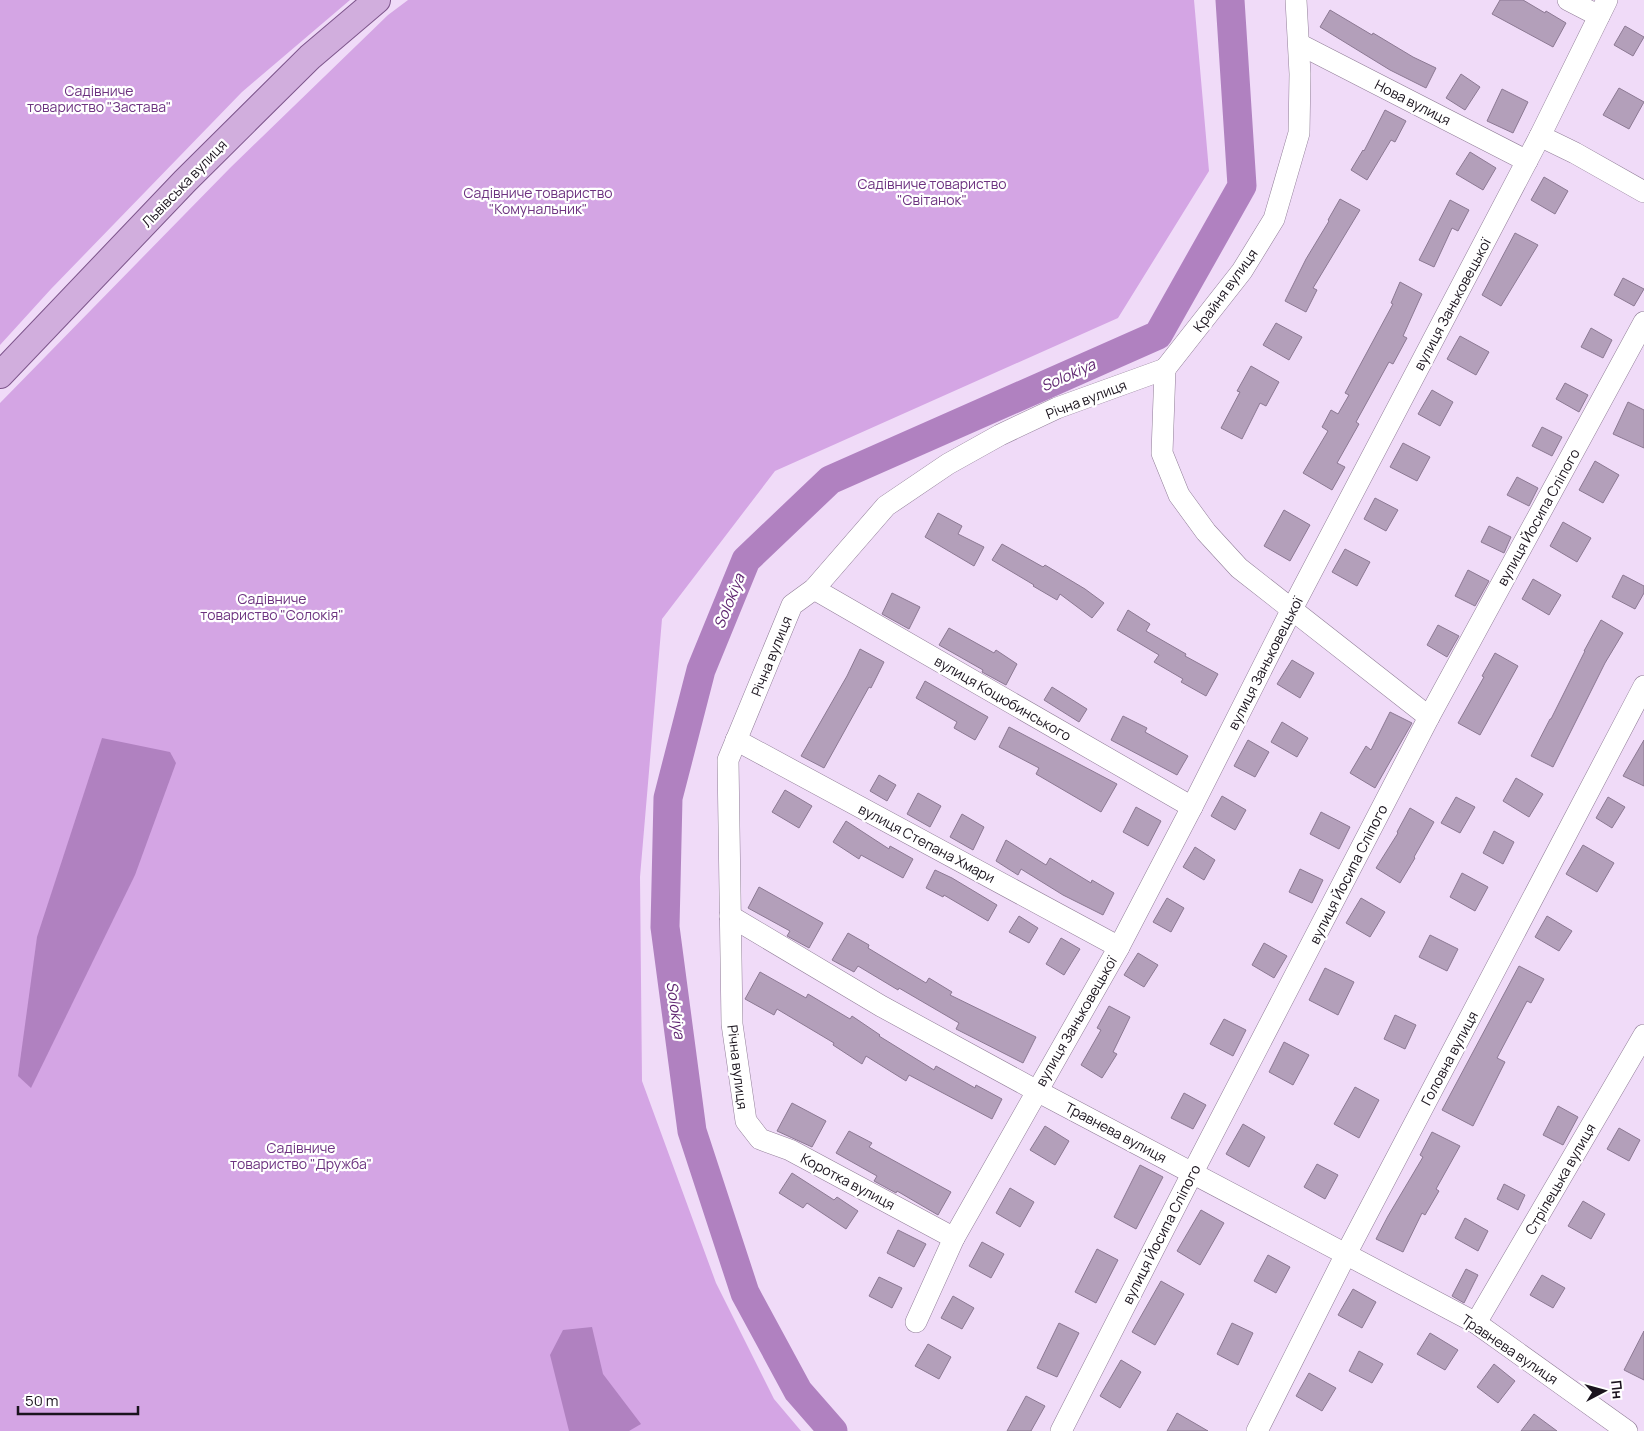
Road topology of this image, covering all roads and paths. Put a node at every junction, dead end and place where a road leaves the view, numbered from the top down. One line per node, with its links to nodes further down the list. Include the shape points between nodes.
1 (377, 0): 11 (main road, Львівська вулиця, via 310,57 185,181)
2 (1296, 0): 5 (street, Крайня вулиця)
3 (1568, 0): 4 (street)
4 (1603, 8): 6 (street, вулиця Заньковецької)
5 (1299, 44): 7 (street, Нова вулиця); 10 (street, Крайня вулиця, via 1299,133 1274,219 1242,271)
6 (1540, 136): 7 (street, вулиця Заньковецької); 8 (street)
7 (1527, 161): 13 (street, вулиця Заньковецької)
8 (1644, 192)
9 (1644, 322): 15 (street, вулиця Йосипа Сліпого)
10 (1165, 369): 12 (street, Річна вулиця, via 1057,408 948,464 886,506); 13 (street, via 1162,453 1179,495 1238,568)
11 (0, 375)
12 (814, 589): 16 (street, Річна вулиця, via 792,605); 17 (street, вулиця Коцюбинського)
13 (1292, 609): 15 (street); 17 (street, вулиця Заньковецької)
14 (1644, 686): 25 (street, Головна вулиця)
15 (1429, 717): 23 (street, вулиця Йосипа Сліпого)
16 (736, 740): 18 (street, Річна вулиця, via 728,760); 19 (street, вулиця Степана Хмари)
17 (1192, 807): 19 (street, вулиця Заньковецької)
18 (730, 916): 21 (street, Травнева вулиця, via 881,1006); 22 (street, Річна вулиця, via 732,1024)
19 (1119, 947): 21 (street, вулиця Заньковецької)
20 (1644, 1035): 27 (street, Стрілецька вулиця)
21 (1036, 1091): 23 (street, Травнева вулиця); 24 (street, вулиця Заньковецької)
22 (746, 1121): 24 (street, Коротка вулиця, via 760,1139 790,1150)
23 (1193, 1172): 25 (street, Травнева вулиця); 28 (street, вулиця Йосипа Сліпого)
24 (954, 1238): 26 (street, вулиця Заньковецької)
25 (1346, 1254): 27 (street, Травнева вулиця); 29 (street, Головна вулиця)
26 (916, 1322)
27 (1476, 1323): 30 (street, Травнева вулиця)
28 (1061, 1431)
29 (1257, 1431)
30 (1627, 1431)

